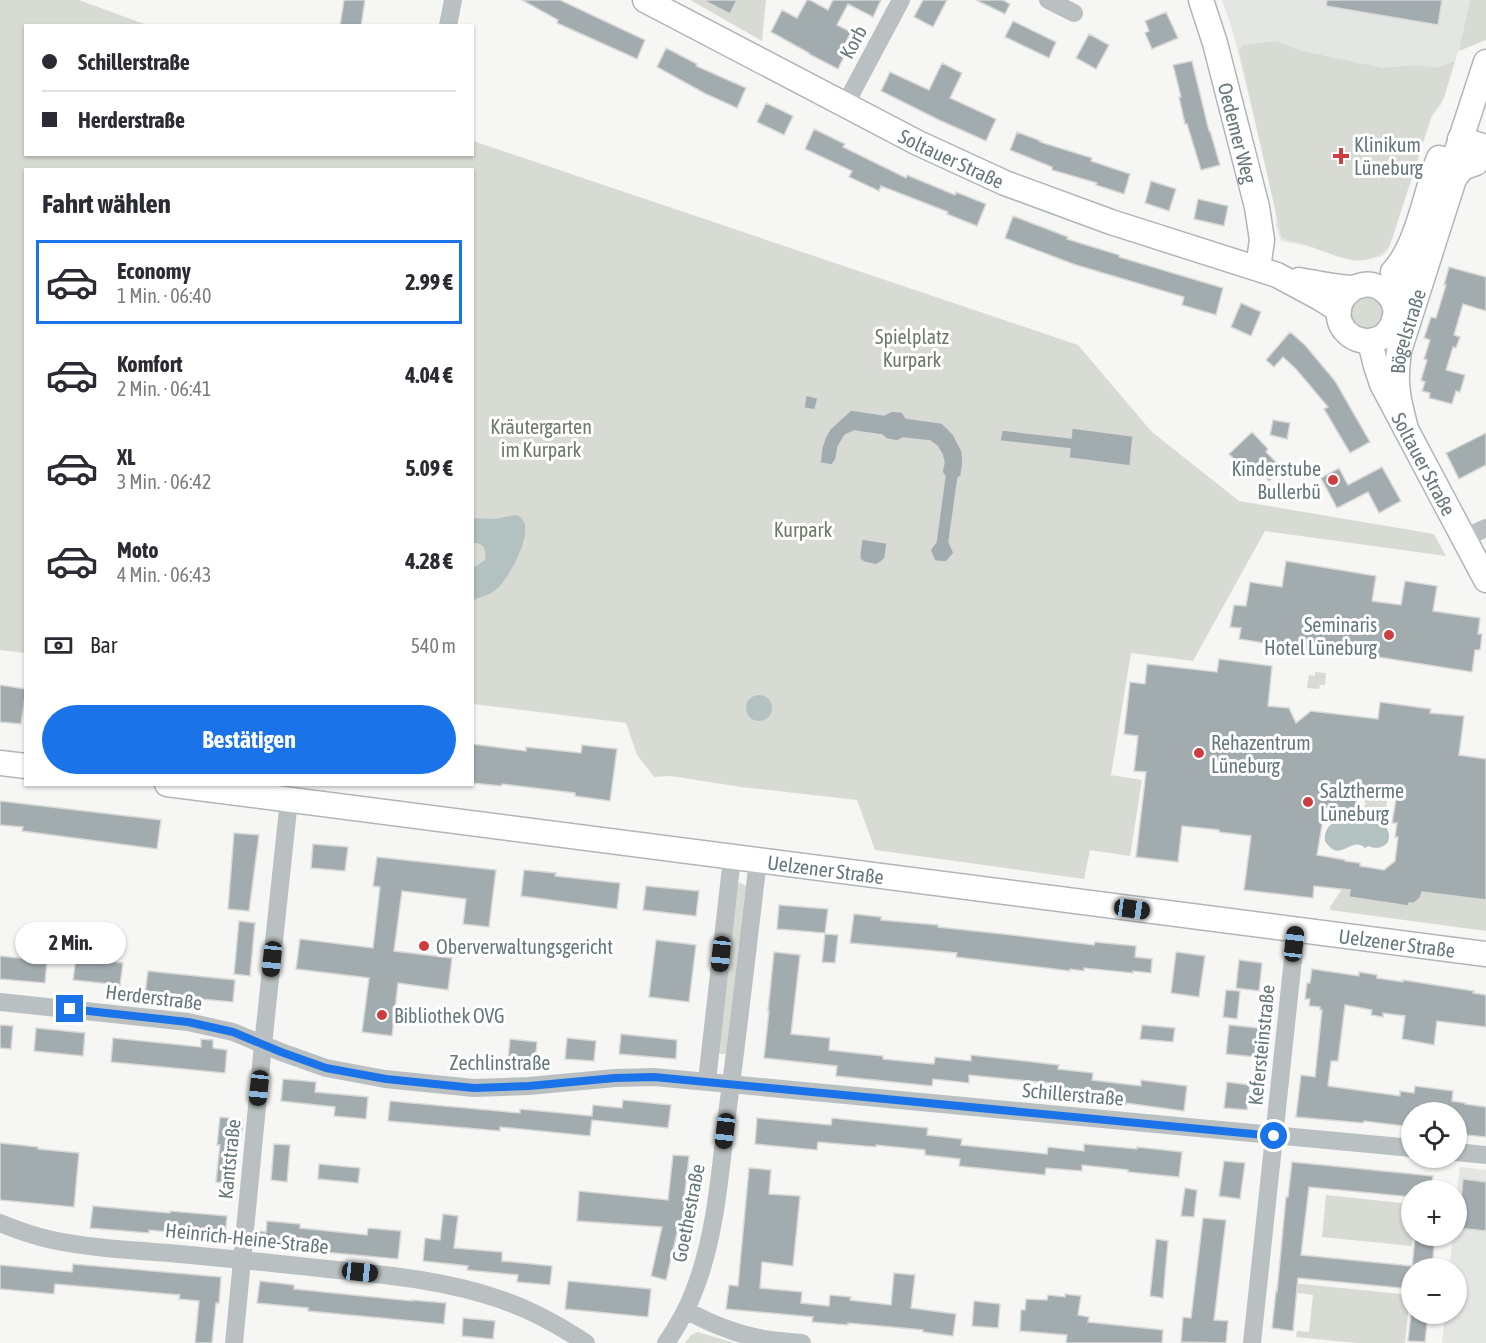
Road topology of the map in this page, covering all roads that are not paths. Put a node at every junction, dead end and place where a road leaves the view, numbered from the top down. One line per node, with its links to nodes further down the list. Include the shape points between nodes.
1 (453, 0): 7 (street)
2 (645, 0): 9 (street, Soltauer Straße)
3 (901, 0): 9 (street, Korb)
4 (1048, 0): 6 (street)
5 (1201, 0): 12 (street, Oedemer Weg, via 1257,207)
6 (1074, 13)
7 (448, 24)
8 (1486, 62): 10 (street, Bögelstraße)
9 (845, 105): 12 (street, Soltauer Straße, via 1005,183)
10 (1473, 154): 11 (street, Bögelstraße); 14 (street, Bögelstraße, via 1447,146 1441,154 1411,245)
11 (1431, 240): 14 (street, Bögelstraße, via 1416,266); 17 (street, Bögelstraße, via 1396,372 1396,393)
12 (1267, 272): 13 (street, Soltauer Straße); 15 (street, Soltauer Straße)
13 (1353, 288): 14 (street, Soltauer Straße, via 1364,285); 15 (street, via 1343,297)
14 (1384, 293): 16 (street, via 1395,312 1392,326)
15 (1338, 310): 16 (street, via 1347,334)
16 (1370, 342): 17 (street, Soltauer Straße, via 1382,384)
17 (1406, 429): 19 (street, Soltauer Straße)
18 (1486, 528): 19 (street)
19 (1464, 538): 20 (street, Soltauer Straße)
20 (1486, 580)
21 (0, 763): 22 (street)
22 (24, 766)
23 (182, 786): 24 (street, Uelzener Straße)
24 (289, 800): 25 (street, Uelzener Straße); 30 (street, Kantstraße)
25 (732, 858): 26 (street, Uelzener Straße); 31 (street)
26 (758, 861): 27 (street, Uelzener Straße); 32 (street, Goethestraße)
27 (1295, 937): 28 (street, Uelzener Straße); 33 (street, Kefersteinstraße)
28 (1486, 954)
29 (0, 1002): 30 (street, Herderstraße, via 188,1022 233,1032)
30 (263, 1044): 31 (street, Zechlinstraße, via 326,1068 474,1088 615,1078); 38 (street, Kantstraße)
31 (707, 1081): 32 (street)
32 (731, 1084): 33 (street, Schillerstraße); 39 (street, Goethestraße, via 709,1238)
33 (1274, 1136): 34 (street, Schillerstraße); 44 (street, Kefersteinstraße)
34 (1401, 1147)
35 (1467, 1153): 36 (street)
36 (1486, 1155)
37 (0, 1223): 38 (street, Heinrich-Heine-Straße, via 51,1240 85,1246)
38 (242, 1260): 40 (street, Kantstraße); 41 (street, Heinrich-Heine-Straße, via 438,1283 501,1299)
39 (686, 1310): 42 (street, Goethestraße); 43 (street, via 731,1331 766,1340)
40 (234, 1343)
41 (586, 1343)
42 (666, 1343)
43 (802, 1343)
44 (1252, 1343)

